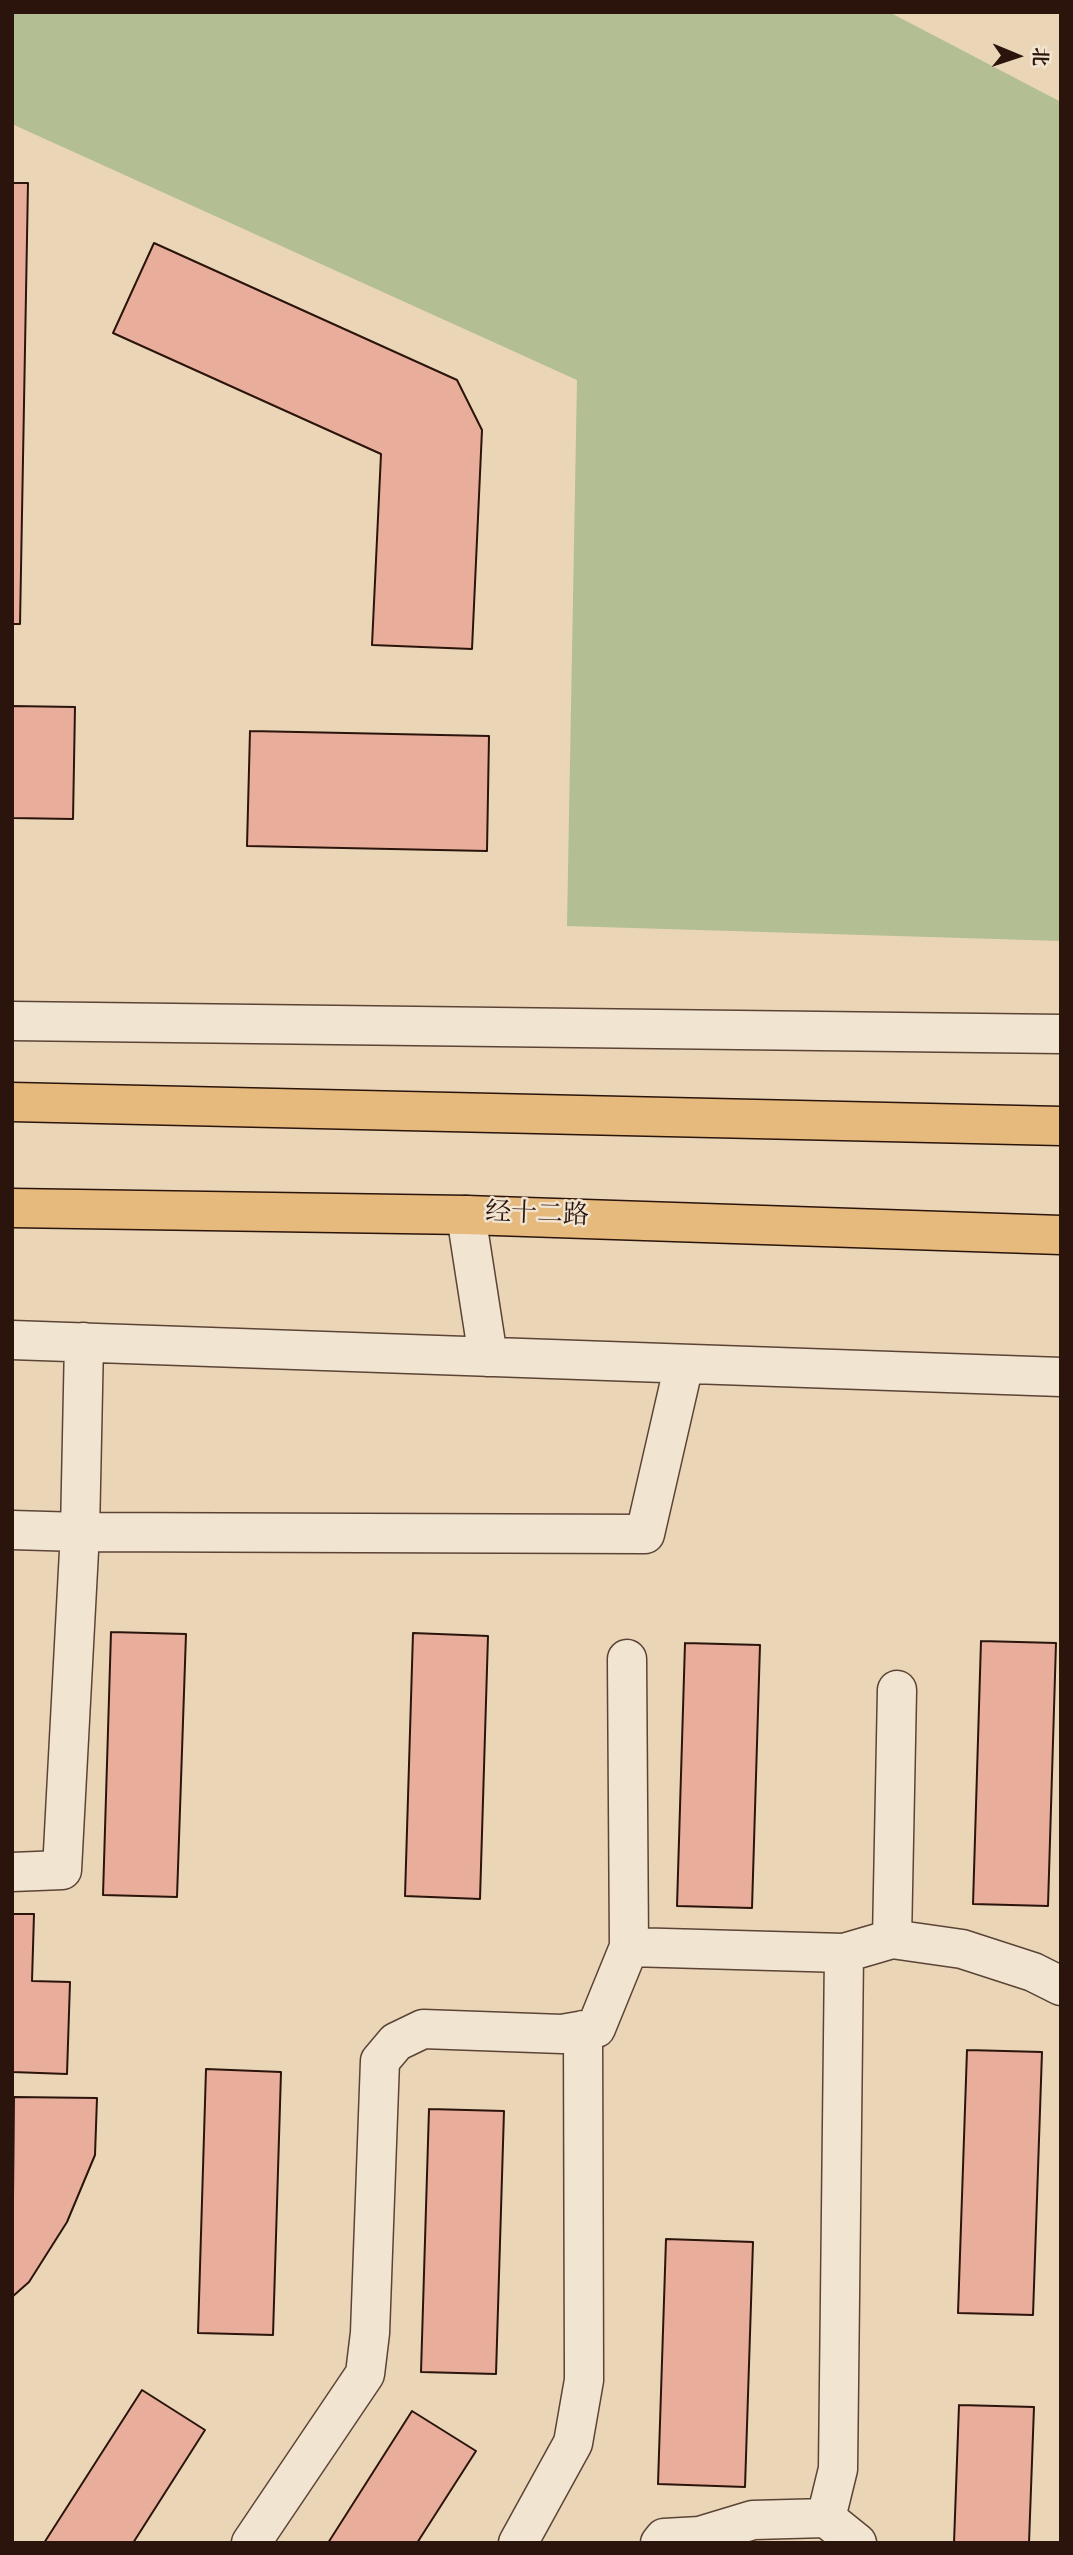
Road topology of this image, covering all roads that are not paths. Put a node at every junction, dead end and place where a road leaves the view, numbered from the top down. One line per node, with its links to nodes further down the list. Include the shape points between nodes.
1 (12, 1021): 2 (lane)
2 (1061, 1034)
3 (12, 1102): 4 (main road)
4 (1061, 1126)
5 (12, 1209): 6 (main road, 经十二路)
6 (466, 1215): 7 (main road, 经十二路); 10 (lane)
7 (1061, 1235)
8 (12, 1340): 9 (lane)
9 (84, 1342): 10 (lane); 14 (lane)
10 (488, 1357): 11 (lane)
11 (684, 1364): 12 (lane); 14 (lane, via 645,1534)
12 (1061, 1377)
13 (12, 1530): 14 (lane)
14 (80, 1532): 17 (lane, via 62,1870)
15 (626, 1660): 19 (lane)
16 (897, 1690): 18 (lane)
17 (12, 1872)
18 (892, 1939): 20 (lane); 21 (lane, via 962,1949)
19 (629, 1947): 20 (lane); 22 (lane, via 596,2028)
20 (844, 1953): 23 (lane, via 838,2469)
21 (1061, 1986)
22 (583, 2031): 24 (lane, via 423,2029 396,2042 380,2061 365,2374); 25 (lane, via 584,2380 573,2443)
23 (826, 2518): 26 (lane, via 753,2520 700,2536 664,2538); 27 (lane)
24 (251, 2543)
25 (518, 2543)
26 (660, 2543)
27 (857, 2543)

